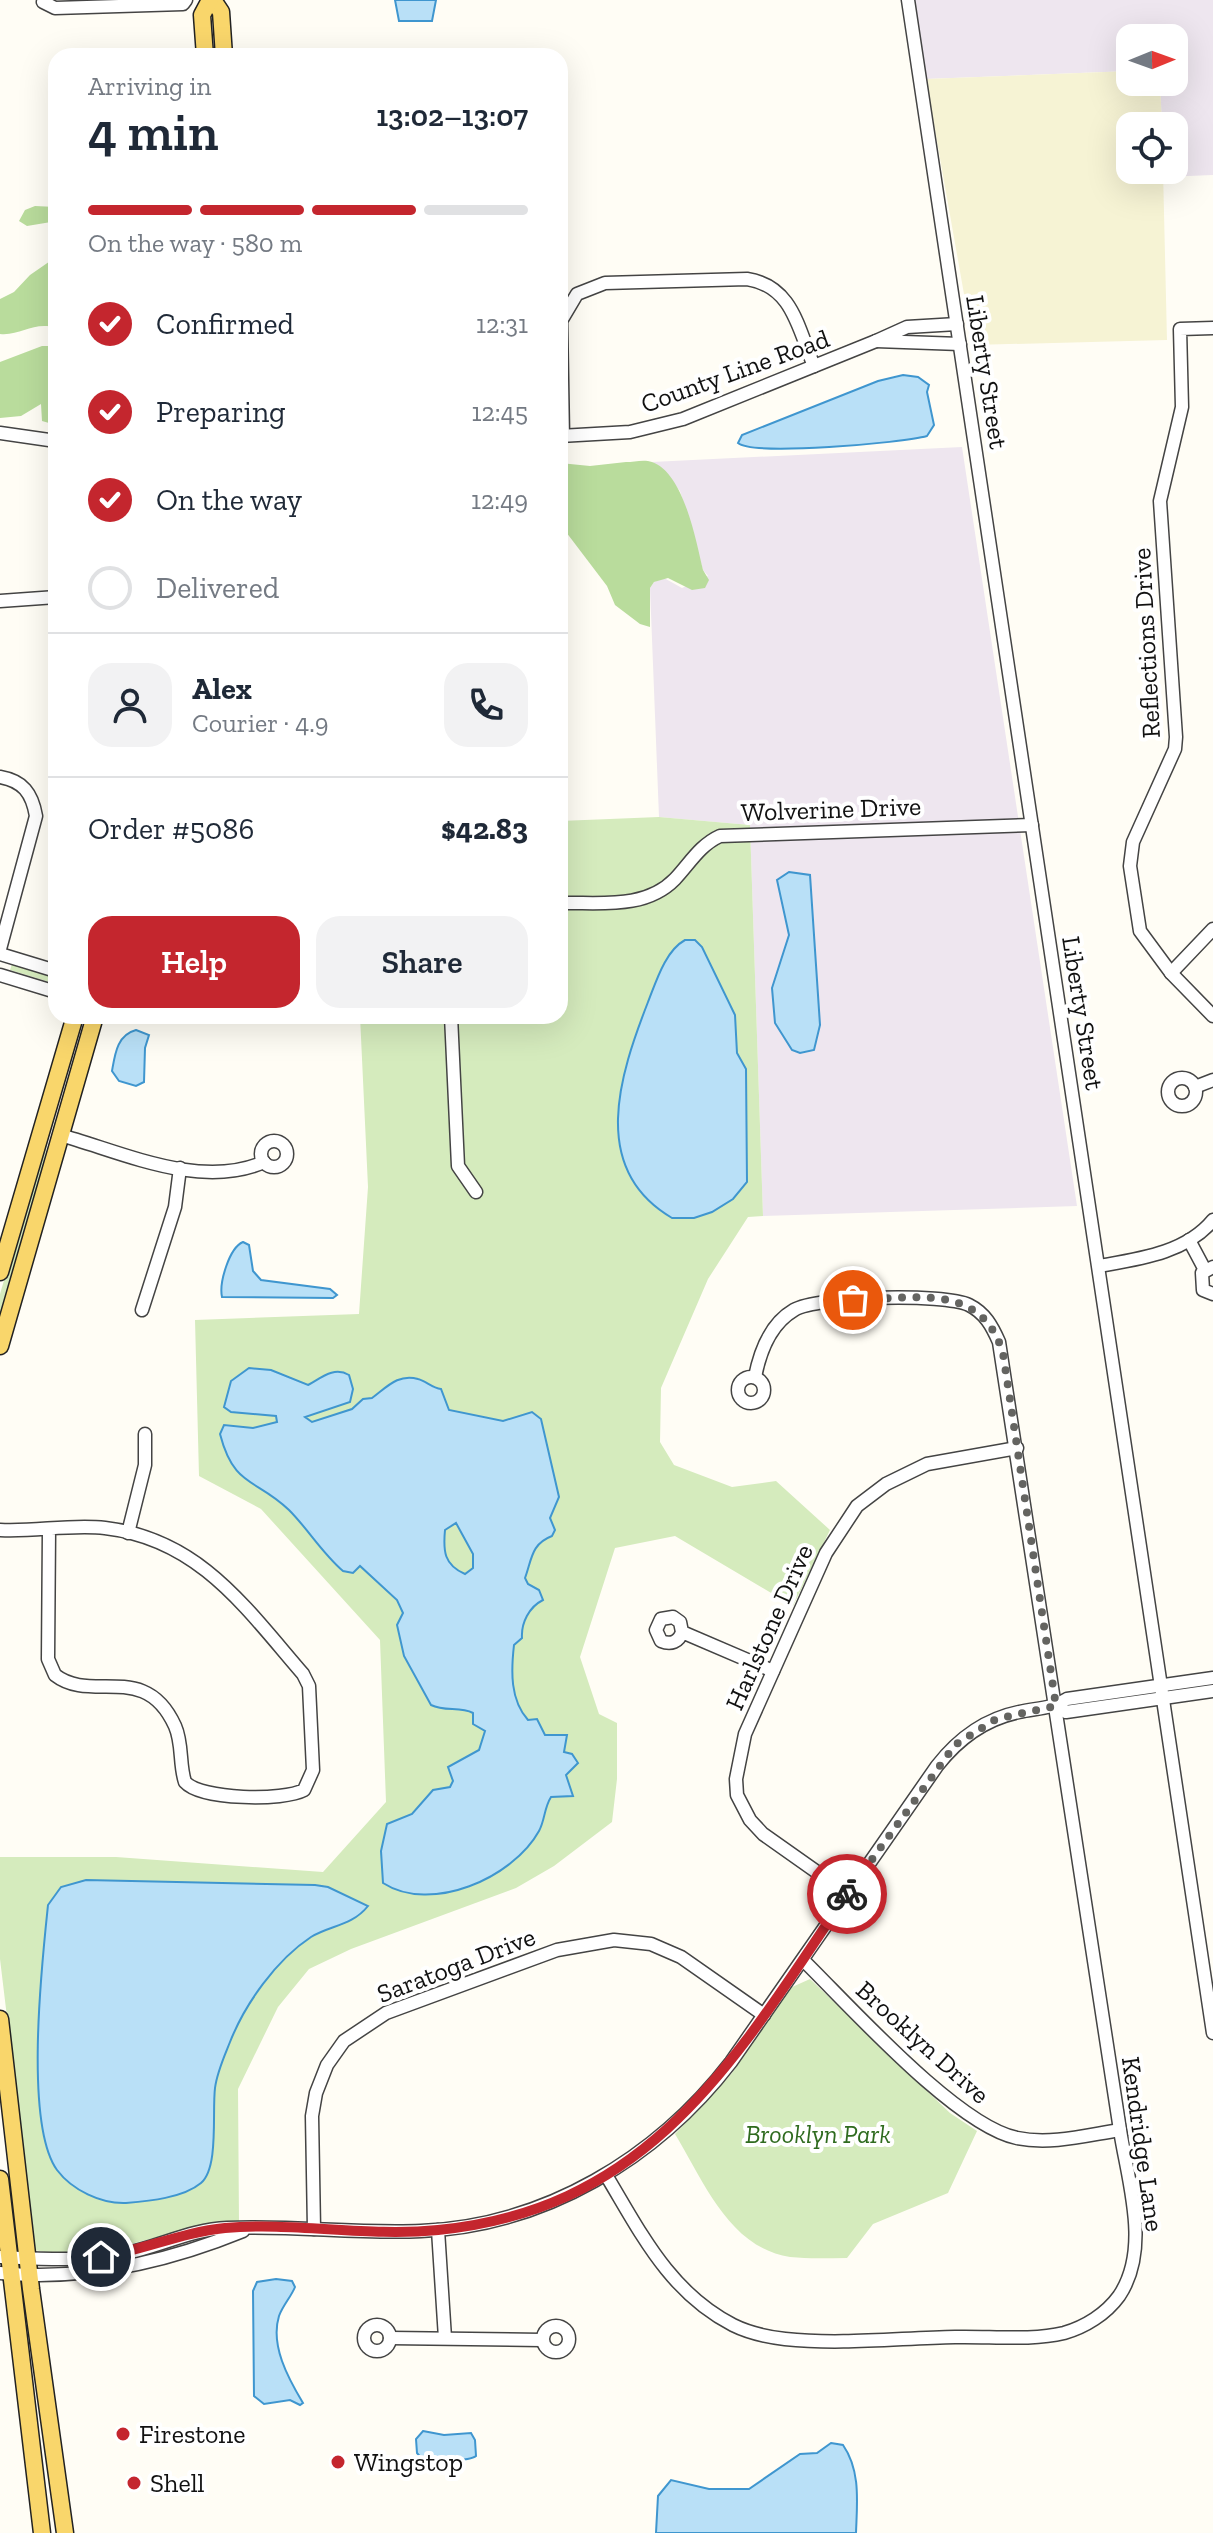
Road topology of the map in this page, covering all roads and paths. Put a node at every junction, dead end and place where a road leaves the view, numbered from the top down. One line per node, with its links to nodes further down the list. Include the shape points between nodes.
1 (47, 0): 2 (street, via 43,2 55,8)
2 (186, 0)
3 (211, 0): 5 (main road, via 202,15); 6 (main road, via 221,12)
4 (908, 0): 8 (street, Liberty Street)
5 (204, 48)
6 (223, 48)
7 (568, 305): 12 (street, via 595,285 747,279 770,284 787,302)
8 (957, 324): 10 (street, County Line Road, via 907,327); 11 (street, Liberty Street)
9 (1213, 328): 24 (street, Reflections Drive, via 1180,329 1182,407 1160,501 1175,749 1136,832 1130,857 1140,931)
10 (876, 341): 11 (street, County Line Road); 12 (street, County Line Road)
11 (960, 344): 19 (street, Liberty Street)
12 (814, 366): 14 (street, County Line Road, via 683,419 630,432)
13 (0, 433): 15 (street)
14 (568, 436)
15 (48, 440)
16 (48, 598): 17 (street)
17 (0, 601)
18 (0, 777): 22 (street, via 23,785 36,816)
19 (1032, 825): 20 (street, Wolverine Drive, via 720,836 707,842 654,897); 39 (street, Liberty Street)
20 (568, 903)
21 (1213, 929): 24 (street)
22 (0, 951): 23 (street)
23 (48, 968)
24 (1171, 973): 27 (street, Reflections Drive)
25 (0, 975): 26 (street)
26 (48, 990)
27 (1213, 1016)
28 (73, 1024): 41 (main road)
29 (93, 1024): 33 (main road)
30 (451, 1024): 36 (street, via 458,1166)
31 (1213, 1080): 32 (street)
32 (1195, 1087)
33 (60, 1135): 35 (street); 44 (main road)
34 (264, 1162): 35 (street, via 231,1170)
35 (180, 1168): 43 (street, via 175,1207)
36 (476, 1192)
37 (1213, 1220): 38 (street)
38 (1189, 1240): 39 (street, via 1155,1255); 40 (street)
39 (1099, 1266): 54 (street, Liberty Street)
40 (1209, 1268): 42 (street, via 1200,1277 1201,1286)
41 (0, 1272)
42 (1213, 1294)
43 (142, 1310)
44 (0, 1346)
45 (755, 1377): 47 (street, Kendridge Lane, via 775,1328 806,1304 935,1298 966,1304 983,1314 999,1342)
46 (145, 1434): 50 (street, via 145,1465)
47 (1017, 1448): 52 (street, Harlstone Drive, via 927,1464 857,1506 832,1541); 57 (street, Kendridge Lane)
48 (0, 1530): 49 (street)
49 (49, 1530): 50 (street, via 84,1527); 50 (street, via 48,1659 55,1675 75,1684 137,1689 159,1703 176,1729 185,1782 199,1792 284,1796 304,1790 313,1770 312,1700 303,1674 216,1575 163,1544)
50 (128, 1533)
51 (682, 1632): 52 (street)
52 (773, 1671): 58 (street, Harlstone Drive, via 739,1751 737,1795 763,1834)
53 (1213, 1678): 54 (street)
54 (1161, 1684): 56 (street, Liberty Street); 57 (street, via 1067,1699)
55 (1213, 1691): 56 (street)
56 (1164, 1699): 57 (street, via 1066,1712); 62 (street, Liberty Street)
57 (1056, 1706): 58 (street, via 996,1719 955,1745); 63 (street, Kendridge Lane)
58 (848, 1894): 59 (street)
59 (803, 1960): 60 (street); 63 (street, Brooklyn Drive, via 982,2126 1045,2141)
60 (764, 2015): 64 (street, via 700,2099); 66 (street, Saratoga Drive, via 681,1957 651,1944 614,1940 557,1950 386,2013 344,2041 316,2093)
61 (0, 2019): 69 (main road)
62 (1213, 2033)
63 (1120, 2130): 64 (street, Kendridge Lane, via 1136,2236 1132,2269 1118,2296 1098,2316 1078,2328 1045,2335 788,2339 740,2328 673,2281)
64 (606, 2175): 68 (street, via 530,2210)
65 (0, 2179): 70 (main road)
66 (314, 2229): 67 (street); 68 (street)
67 (245, 2230): 69 (street, via 209,2231 101,2257); 71 (street, via 99,2271)
68 (438, 2230): 73 (street)
69 (27, 2258): 70 (street); 71 (main road)
70 (5, 2265): 71 (street); 75 (main road)
71 (29, 2275): 76 (main road)
72 (390, 2338): 73 (street)
73 (445, 2338): 74 (street)
74 (542, 2340)
75 (42, 2533)
76 (65, 2533)

